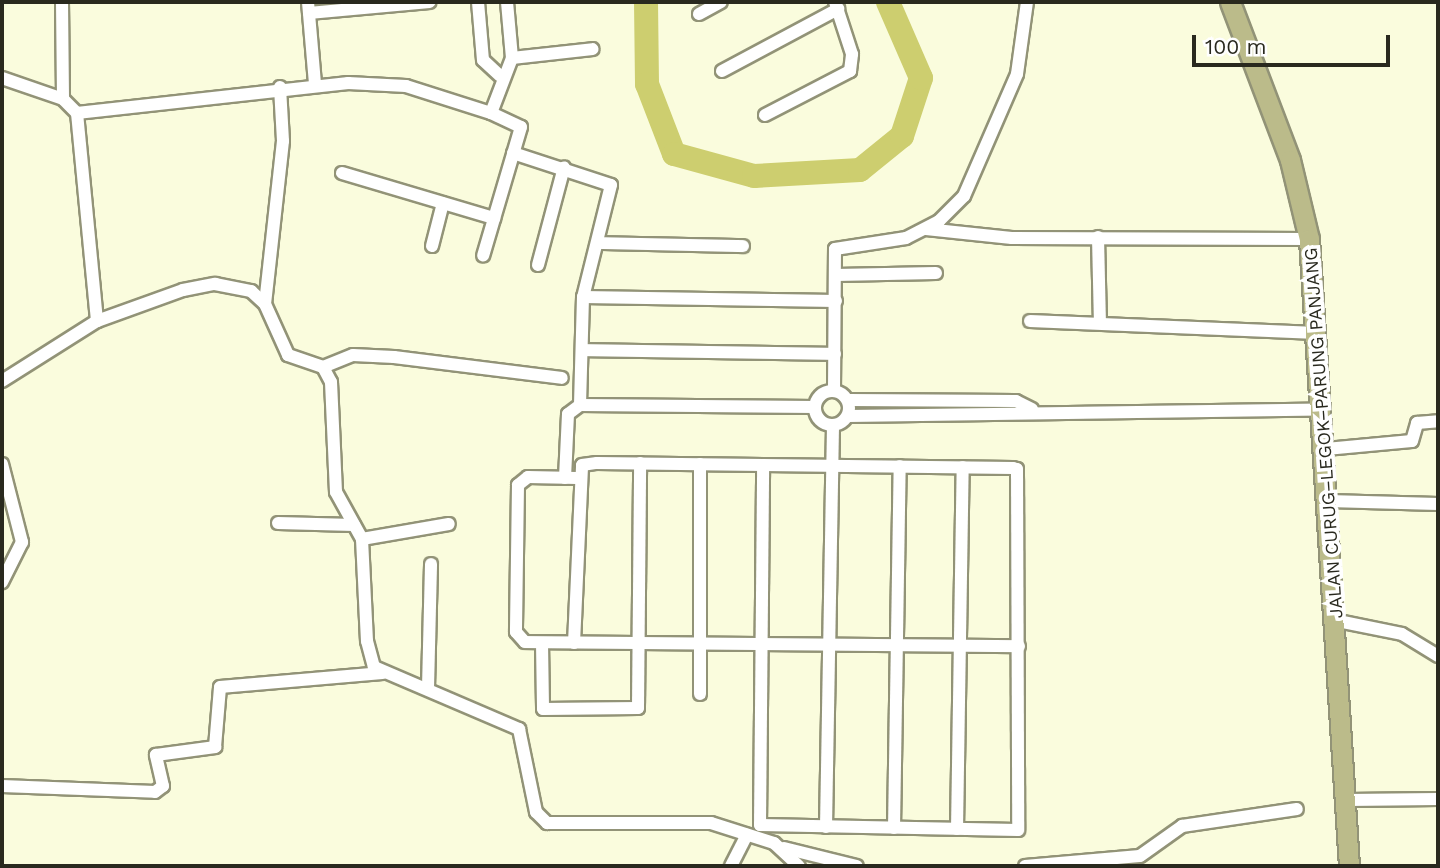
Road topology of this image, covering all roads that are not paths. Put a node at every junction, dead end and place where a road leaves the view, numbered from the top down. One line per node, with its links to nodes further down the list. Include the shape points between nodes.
1 (62, 2): 18 (street)
2 (430, 2): 9 (street)
3 (478, 2): 14 (street, via 483,60)
4 (507, 2): 12 (street)
5 (721, 2): 10 (street)
6 (1027, 2): 27 (street, via 1023,53 992,142 964,196)
7 (836, 5): 13 (street); 21 (street, via 850,71)
8 (1233, 5): 29 (main road, JALAN CURUG–LEGOK–PARUNG PANJANG, via 1290,160)
9 (308, 7): 16 (street)
10 (699, 13)
11 (593, 49): 12 (street)
12 (512, 58): 14 (street)
13 (722, 71)
14 (500, 76): 20 (street)
15 (2, 78): 18 (street)
16 (315, 84): 17 (street); 20 (street, via 406,86)
17 (280, 87): 19 (street); 39 (street, via 283,141)
18 (63, 99): 19 (street)
19 (77, 113): 40 (street)
20 (491, 113): 22 (street, via 521,127)
21 (765, 115)
22 (513, 153): 23 (street); 26 (street)
23 (564, 167): 30 (street, via 611,185); 34 (street)
24 (342, 173): 25 (street)
25 (443, 203): 26 (street); 31 (street)
26 (495, 218): 33 (street)
27 (926, 229): 28 (street, via 1000,238); 36 (street, via 879,246 835,249)
28 (1098, 237): 29 (street); 42 (street)
29 (1309, 239): 43 (main road, JALAN CURUG–LEGOK–PARUNG PANJANG)
30 (598, 243): 32 (street); 37 (street)
31 (432, 246)
32 (743, 246)
33 (483, 256)
34 (538, 265)
35 (936, 273): 36 (street)
36 (836, 275): 38 (street)
37 (583, 296): 38 (street); 44 (street)
38 (836, 301): 45 (street)
39 (265, 304): 40 (street, via 251,291 215,284); 46 (street, via 288,355)
40 (97, 321): 48 (street)
41 (1030, 321): 42 (street)
42 (1100, 323): 43 (street)
43 (1317, 333): 54 (main road, JALAN CURUG–LEGOK–PARUNG PANJANG)
44 (582, 350): 45 (street); 51 (street)
45 (835, 354): 49 (street)
46 (323, 367): 47 (street, via 353,355 384,356); 71 (street, via 337,409 336,492)
47 (562, 378)
48 (2, 381)
49 (834, 391): 50 (street); 52 (street, via 820,395)
50 (848, 400): 53 (street, via 1016,401); 55 (street)
51 (580, 405): 52 (street); 66 (street, via 568,414)
52 (815, 407): 57 (street, via 818,418)
53 (1032, 409): 54 (street); 55 (street, via 1016,417)
54 (1321, 409): 58 (main road, JALAN CURUG–LEGOK–PARUNG PANJANG)
55 (848, 416): 57 (street)
56 (1438, 421): 58 (street, via 1417,423 1412,441)
57 (832, 425): 63 (street)
58 (1326, 449): 67 (main road, JALAN CURUG–LEGOK–PARUNG PANJANG)
59 (639, 463): 61 (street); 66 (street, via 587,463); 78 (street)
60 (2, 464): 74 (street, via 22,542)
61 (700, 464): 62 (street); 79 (street)
62 (763, 465): 63 (street); 80 (street)
63 (832, 466): 64 (street); 81 (street)
64 (900, 466): 65 (street); 82 (street)
65 (962, 467): 83 (street); 84 (street, via 1013,468 1020,474)
66 (571, 478): 76 (street, via 528,477 518,485 516,632 525,642); 77 (street)
67 (1328, 501): 68 (street); 75 (main road, JALAN CURUG–LEGOK–PARUNG PANJANG)
68 (1438, 504)
69 (278, 523): 71 (street)
70 (449, 524): 72 (street)
71 (354, 525): 72 (street)
72 (362, 539): 86 (street, via 368,652)
73 (431, 565): 87 (street)
74 (2, 582)
75 (1338, 621): 85 (street, via 1402,634); 91 (main road, JALAN CURUG–LEGOK–PARUNG PANJANG)
76 (542, 643): 77 (street); 78 (street, via 542,709 638,708)
77 (574, 643): 78 (street)
78 (638, 643): 79 (street)
79 (700, 644): 80 (street); 88 (street)
80 (761, 644): 81 (street); 93 (street, via 760,825)
81 (830, 645): 82 (street); 93 (street)
82 (896, 645): 83 (street); 94 (street)
83 (959, 645): 84 (street); 95 (street)
84 (1019, 646): 95 (street, via 1018,830)
85 (1438, 656)
86 (382, 673): 87 (street); 89 (street, via 220,687 215,747 156,755 163,786 155,792)
87 (428, 688): 96 (street, via 519,729 536,812 547,823 691,821)
88 (700, 694)
89 (2, 786)
90 (1438, 799): 91 (street)
91 (1347, 800): 103 (main road, JALAN CURUG–LEGOK–PARUNG PANJANG)
92 (1297, 809): 98 (street, via 1182,826 1140,856)
93 (826, 827): 94 (street)
94 (894, 828): 95 (street)
95 (957, 829)
96 (747, 835): 97 (street); 99 (street)
97 (783, 848): 100 (street); 101 (street)
98 (1046, 865): 102 (street)
99 (731, 866)
100 (799, 866)
101 (857, 866)
102 (1026, 866)
103 (1349, 866)

